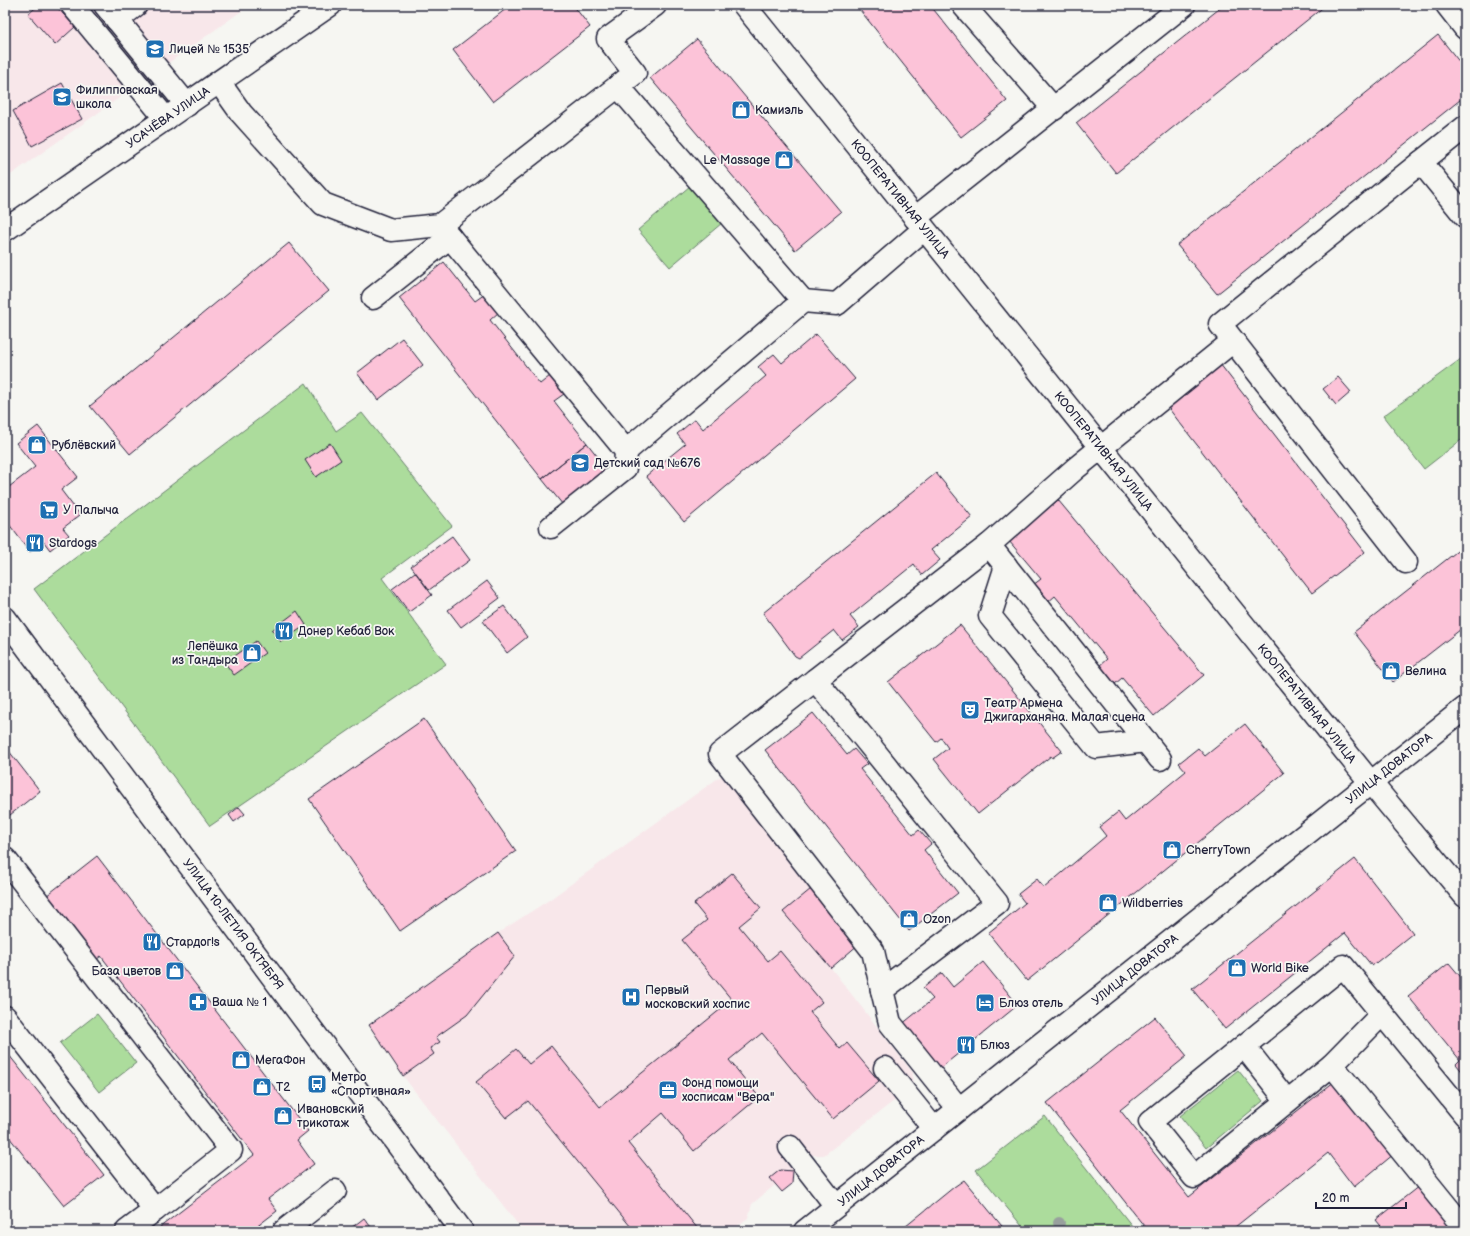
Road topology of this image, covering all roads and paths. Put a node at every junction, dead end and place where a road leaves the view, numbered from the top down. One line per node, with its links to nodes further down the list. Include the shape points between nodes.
1 (72, 5): 15 (street)
2 (136, 5): 9 (street)
3 (330, 5): 11 (street, УСАЧЁВА УЛИЦА)
4 (655, 5): 12 (street, via 608,39 635,72)
5 (744, 5): 19 (street, КООПЕРАТИВНАЯ УЛИЦА)
6 (963, 5): 14 (street)
7 (1184, 5): 14 (street)
8 (1447, 5): 10 (street)
9 (111, 13): 13 (street)
10 (1465, 28)
11 (219, 82): 13 (street, УСАЧЁВА УЛИЦА); 21 (street, via 240,113 323,204 391,230)
12 (618, 86): 21 (street); 23 (street)
13 (187, 105): 15 (street, УСАЧЁВА УЛИЦА)
14 (1054, 109): 19 (street)
15 (166, 119): 20 (street, УСАЧЁВА УЛИЦА)
16 (1465, 127): 17 (street)
17 (1421, 162): 18 (street); 24 (street, via 1220,324)
18 (1465, 216)
19 (920, 224): 23 (street, via 837,304); 25 (street, КООПЕРАТИВНАЯ УЛИЦА)
20 (5, 230)
21 (445, 231): 22 (street); 26 (street)
22 (373, 298)
23 (803, 301): 26 (street)
24 (1233, 341): 25 (street); 29 (street)
25 (1100, 448): 28 (street); 36 (street, КООПЕРАТИВНАЯ УЛИЦА)
26 (626, 451): 27 (street, via 625,468)
27 (551, 527)
28 (989, 545): 30 (street); 32 (street)
29 (1406, 562)
30 (1006, 566): 34 (street); 34 (street, via 990,616 1096,747)
31 (5, 618): 56 (street, УЛИЦА 10-ЛЕТИЯ ОКТЯБРЯ)
32 (815, 680): 39 (street, via 720,754 873,951); 39 (street, via 997,902)
33 (1465, 708): 36 (street, УЛИЦА ДОВАТОРА)
34 (1146, 741): 35 (street)
35 (1160, 759)
36 (1371, 783): 38 (street, КООПЕРАТИВНАЯ УЛИЦА); 46 (street, УЛИЦА ДОВАТОРА)
37 (5, 859): 52 (street, via 231,1150)
38 (1465, 896)
39 (882, 990): 46 (street, via 890,1023)
40 (1382, 1014): 42 (street, via 1343,966); 43 (street); 47 (street)
41 (5, 1017): 52 (street)
42 (1244, 1046): 45 (street); 45 (street, via 1150,1122 1194,1176)
43 (1332, 1065): 45 (street); 53 (street)
44 (885, 1068): 48 (street)
45 (1287, 1101)
46 (959, 1109): 48 (street, УЛИЦА ДОВАТОРА)
47 (1465, 1116)
48 (934, 1129): 51 (street, УЛИЦА ДОВАТОРА)
49 (790, 1148): 51 (street)
50 (335, 1191): 55 (street)
51 (836, 1206): 57 (street, УЛИЦА ДОВАТОРА)
52 (155, 1210): 54 (street)
53 (1465, 1229)
54 (127, 1231)
55 (284, 1231)
56 (462, 1231)
57 (805, 1231)

